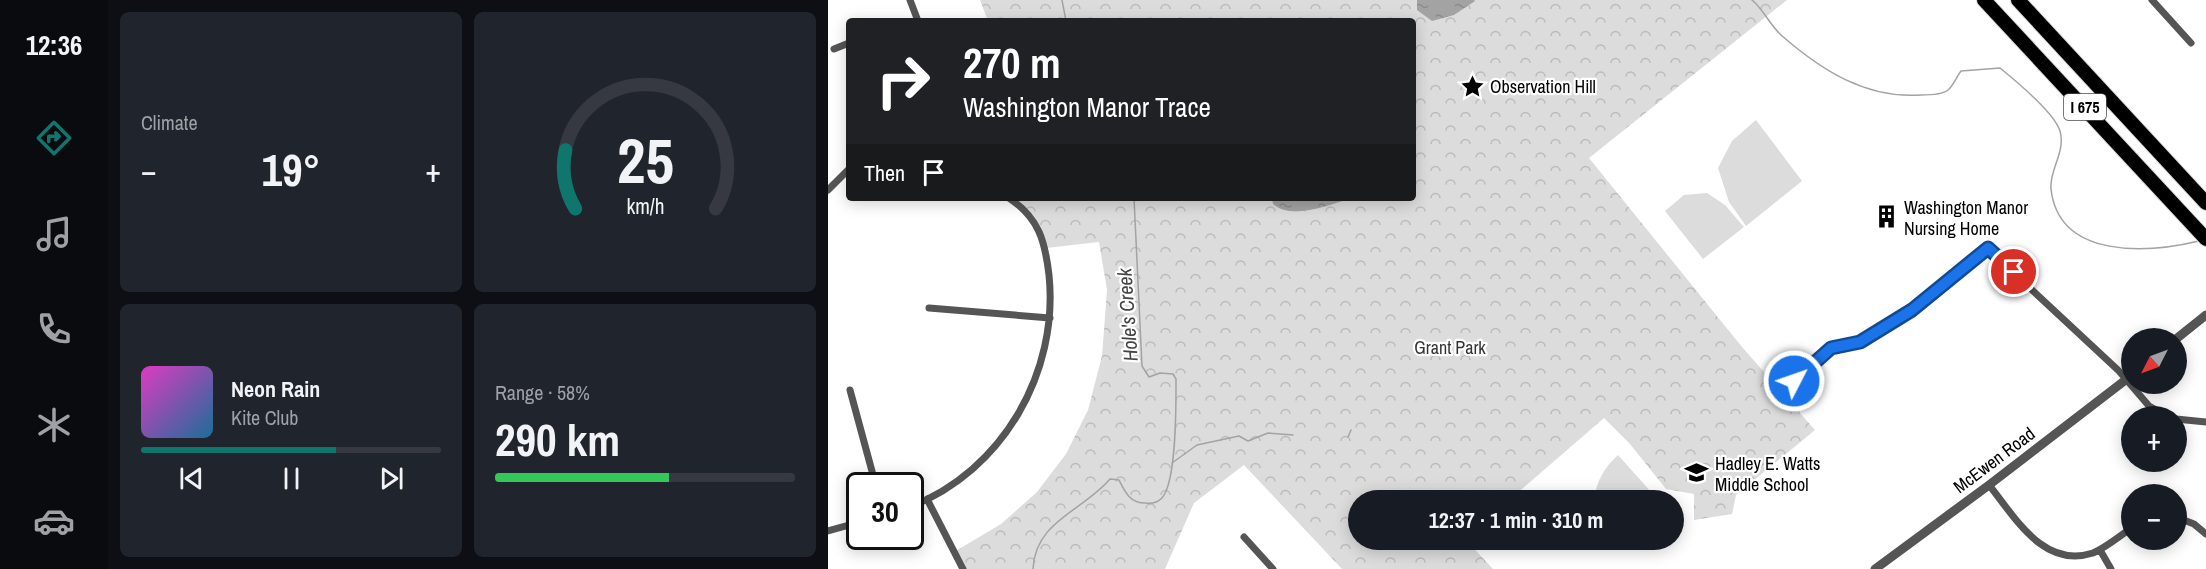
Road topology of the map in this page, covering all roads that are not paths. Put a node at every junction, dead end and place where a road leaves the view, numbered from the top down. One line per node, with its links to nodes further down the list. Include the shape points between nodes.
1 (910, 0): 5 (street)
2 (1984, 0): 13 (highway, I 675)
3 (2018, 0): 12 (highway, I 675)
4 (2152, 0): 6 (street)
5 (917, 18)
6 (2191, 43)
7 (846, 44): 8 (street)
8 (834, 49)
9 (846, 172): 10 (street)
10 (828, 190)
11 (1013, 201): 16 (street, via 1030,214 1044,240)
12 (2206, 203)
13 (2206, 238)
14 (929, 308): 16 (street)
15 (2206, 315): 17 (street)
16 (1050, 318): 26 (street, via 1037,375 1014,422 974,468)
17 (2187, 330)
18 (2121, 370): 20 (street, via 1988,248 1912,310 1860,342 1831,348)
19 (2121, 383): 25 (street, McEwen Road)
20 (1788, 385)
21 (849, 390): 24 (street)
22 (2187, 420): 23 (street)
23 (2206, 422)
24 (872, 472)
25 (1989, 485): 34 (street, via 2042,548 2068,557); 37 (street, McEwen Road)
26 (927, 499): 27 (street); 36 (street)
27 (924, 500)
28 (2187, 521): 31 (street)
29 (846, 526): 30 (street)
30 (828, 531)
31 (2206, 534)
32 (2121, 536): 34 (street)
33 (1244, 537): 35 (street)
34 (2100, 550): 38 (street)
35 (1270, 568)
36 (963, 569)
37 (1875, 569)
38 (2111, 569)

